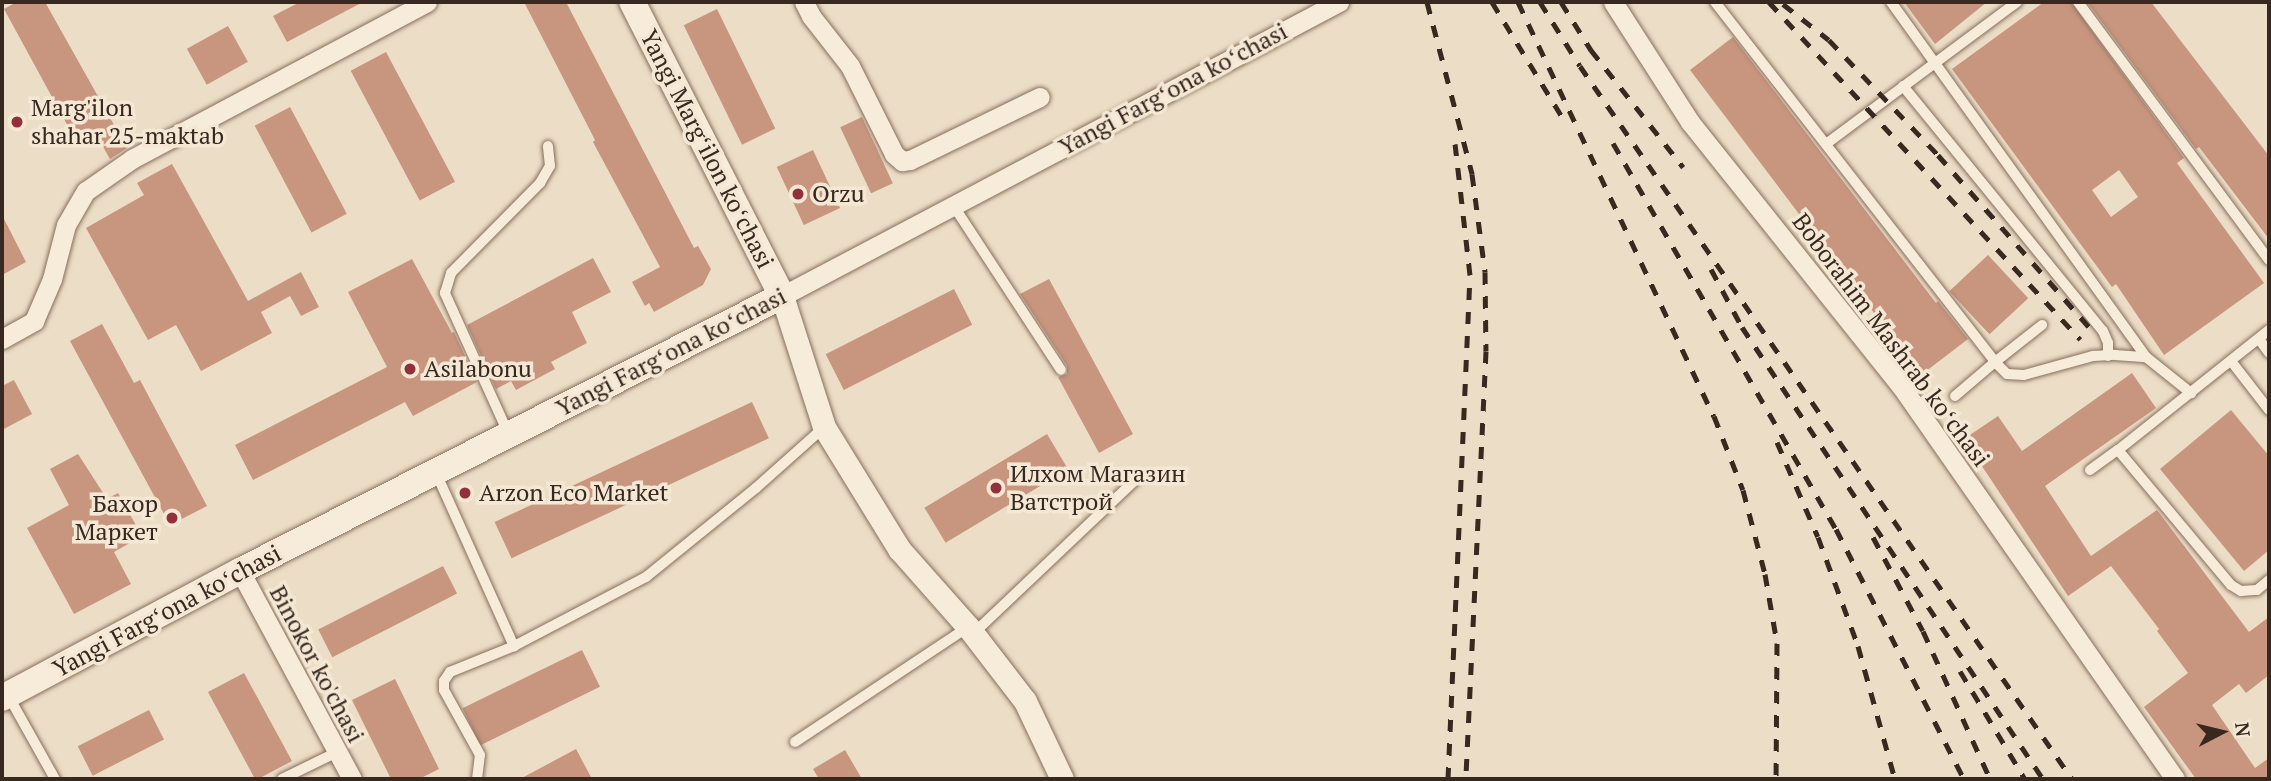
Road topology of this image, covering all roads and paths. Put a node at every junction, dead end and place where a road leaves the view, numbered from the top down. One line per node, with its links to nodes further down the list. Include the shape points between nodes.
1 (427, 2): 21 (street, via 132,159 86,191 66,225 52,279 34,321)
2 (632, 2): 18 (main road, Yangi Margʻilon koʻchasi)
3 (804, 2): 13 (street, via 850,66 894,155 902,161)
4 (1339, 2): 10 (street, Yangi Fargʻona koʻchasi)
5 (1613, 2): 50 (street, Boborahim Mashrab koʻchasi, via 1690,121 1901,386)
6 (1715, 2): 14 (lane)
7 (1891, 2): 11 (lane)
8 (2017, 2): 11 (lane)
9 (2078, 2): 17 (lane)
10 (1313, 8): 16 (street, Yangi Fargʻona koʻchasi)
11 (1934, 62): 12 (lane); 25 (lane)
12 (1903, 86): 14 (lane); 24 (lane, via 2103,331)
13 (1040, 97)
14 (1826, 144): 27 (lane)
15 (548, 146): 33 (lane, via 550,166 540,183 451,273 445,293)
16 (953, 205): 18 (street, Yangi Fargʻona koʻchasi); 28 (lane)
17 (2269, 260)
18 (782, 296): 32 (street); 33 (main road, Yangi Fargʻona koʻchasi)
19 (2042, 325): 27 (lane)
20 (2269, 331): 22 (lane)
21 (2, 339)
22 (2259, 339): 23 (lane); 26 (lane)
23 (2269, 353)
24 (2108, 356): 25 (lane); 27 (lane, via 2024,375 2007,374)
25 (2147, 357): 29 (lane)
26 (2231, 361): 29 (lane); 31 (lane)
27 (1996, 362): 30 (lane)
28 (1060, 370)
29 (2191, 393): 34 (lane)
30 (1955, 396)
31 (2269, 410)
32 (824, 427): 40 (street, via 899,549); 41 (lane, via 646,577)
33 (509, 435): 36 (main road, Yangi Fargʻona koʻchasi)
34 (2118, 450): 35 (lane); 39 (lane, via 2231,585 2241,591 2257,590)
35 (2090, 470)
36 (436, 472): 38 (main road, Yangi Fargʻona koʻchasi); 41 (lane)
37 (1136, 479): 40 (lane)
38 (240, 571): 42 (main road, Yangi Fargʻona koʻchasi); 44 (street, Binokor ko'chasi)
39 (2269, 580)
40 (971, 630): 43 (lane); 49 (street, via 1025,701)
41 (514, 646): 48 (lane, via 450,672 444,681 444,690 480,755)
42 (5, 697): 45 (lane)
43 (795, 743)
44 (337, 752): 46 (lane); 47 (street, Binokor ko'chasi)
45 (55, 779)
46 (282, 779)
47 (352, 779)
48 (477, 779)
49 (1062, 779)
50 (2175, 779)

